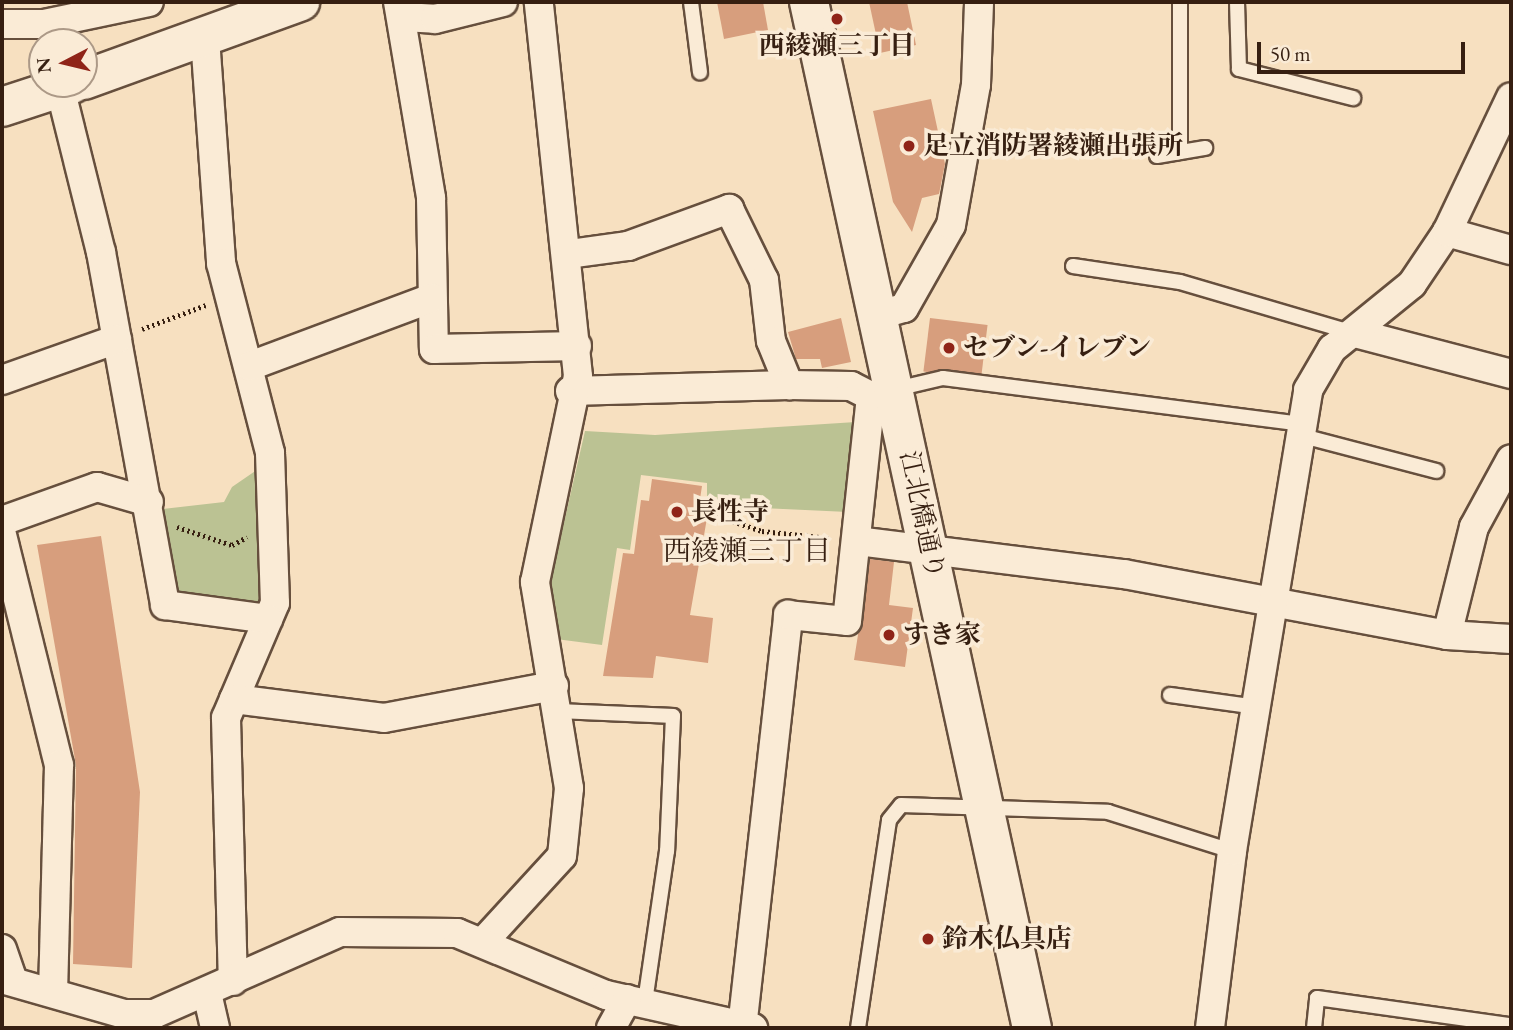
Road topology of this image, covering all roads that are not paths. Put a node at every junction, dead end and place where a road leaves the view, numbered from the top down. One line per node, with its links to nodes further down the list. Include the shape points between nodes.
1 (149, 2): 12 (street)
2 (300, 2): 14 (main road)
3 (503, 2): 10 (street, via 435,19)
4 (539, 2): 27 (street)
5 (691, 2): 15 (lane)
6 (809, 2): 30 (main road, 江北橋通り)
7 (979, 2): 30 (street, via 976,85 951,225 904,309)
8 (1180, 2): 23 (lane)
9 (1237, 2): 20 (lane, via 1239,69)
10 (400, 9): 29 (street, via 431,198)
11 (2, 23): 13 (street)
12 (63, 28)
13 (28, 29)
14 (205, 37): 16 (main road); 34 (street, via 221,263)
15 (700, 72)
16 (98, 74)
17 (1511, 97): 25 (street)
18 (28, 98): 21 (main road)
19 (72, 98): 32 (street)
20 (1353, 98)
21 (2, 107)
22 (1205, 148): 23 (lane)
23 (1180, 152): 24 (lane)
24 (1157, 156)
25 (1447, 232): 26 (street); 31 (street, via 1412,284)
26 (1511, 250)
27 (569, 254): 33 (street); 37 (street, via 628,246 729,209 764,280 771,341)
28 (1073, 266): 31 (lane, via 1180,282)
29 (432, 298): 33 (street, via 434,349); 34 (street)
30 (879, 315): 39 (main road, 江北橋通り)
31 (1355, 333): 35 (street); 40 (street, via 1332,349 1314,379)
32 (117, 339): 36 (street); 43 (street)
33 (577, 346): 38 (street, via 578,376)
34 (250, 366): 49 (street, via 270,453 275,603)
35 (1511, 374)
36 (2, 380)
37 (789, 385): 38 (street); 39 (street, via 851,386)
38 (570, 391): 53 (street, via 535,582)
39 (883, 393): 40 (lane, via 943,378); 46 (street); 47 (main road, 江北橋通り)
40 (1300, 429): 42 (lane); 48 (street)
41 (1511, 459): 50 (street, via 1474,527)
42 (1436, 471)
43 (150, 508): 44 (street, via 97,487); 49 (street, via 164,605)
44 (2, 521)
45 (2, 535): 62 (street, via 60,765)
46 (858, 541): 47 (street); 69 (street, via 847,621 788,615)
47 (929, 550): 48 (street); 56 (main road, 江北橋通り)
48 (1277, 598): 50 (street); 55 (street)
49 (268, 619): 54 (street)
50 (1447, 635): 51 (street)
51 (1511, 639)
52 (1170, 695): 55 (lane)
53 (556, 698): 54 (street, via 384,718); 58 (street, via 569,788 562,856); 64 (lane, via 673,716 667,851)
54 (234, 699): 61 (street, via 226,718)
55 (1257, 706): 57 (street)
56 (985, 809): 57 (lane, via 1108,812); 70 (lane, via 901,805 889,820); 71 (main road, 江北橋通り)
57 (1232, 851): 72 (street)
58 (484, 941): 61 (street, via 457,933 340,932); 64 (street)
59 (2, 950): 60 (street)
60 (7, 978): 62 (street)
61 (233, 981): 63 (street)
62 (53, 989): 65 (street)
63 (208, 993): 65 (street, via 154,1014); 67 (street)
64 (636, 1001): 68 (street); 69 (street)
65 (118, 1021)
66 (1510, 1025): 73 (lane, via 1317,998)
67 (215, 1028)
68 (611, 1028)
69 (746, 1028)
70 (858, 1028)
71 (1032, 1028)
72 (1210, 1028)
73 (1314, 1028)

